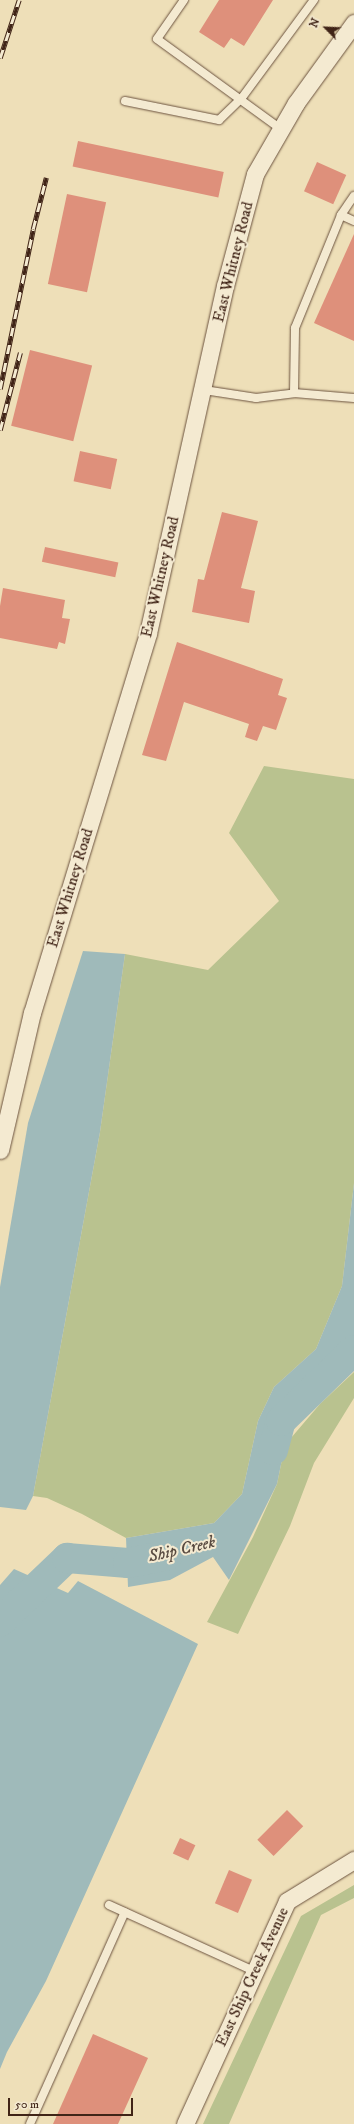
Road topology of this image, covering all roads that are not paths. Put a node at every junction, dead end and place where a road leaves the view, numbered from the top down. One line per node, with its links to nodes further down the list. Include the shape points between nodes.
1 (184, 0): 4 (lane, via 157,39)
2 (314, 0): 4 (lane)
3 (354, 23): 6 (street, East Whitney Road, via 296,102)
4 (241, 99): 5 (lane, via 219,120); 6 (lane)
5 (125, 101)
6 (281, 129): 10 (street, East Whitney Road, via 255,174 225,286)
7 (354, 196): 8 (lane)
8 (341, 215): 9 (lane); 11 (lane, via 295,328)
9 (354, 221)
10 (204, 390): 11 (lane, via 256,398); 13 (street, East Whitney Road, via 148,633 32,1013)
11 (294, 394): 12 (lane)
12 (354, 398)
13 (0, 1150)
14 (354, 1860): 17 (street, East Ship Creek Avenue, via 287,1901)
15 (109, 1905): 16 (lane)
16 (125, 1912): 17 (lane); 18 (lane)
17 (254, 1971): 19 (street, East Ship Creek Avenue)
18 (30, 2124)
19 (185, 2124)

